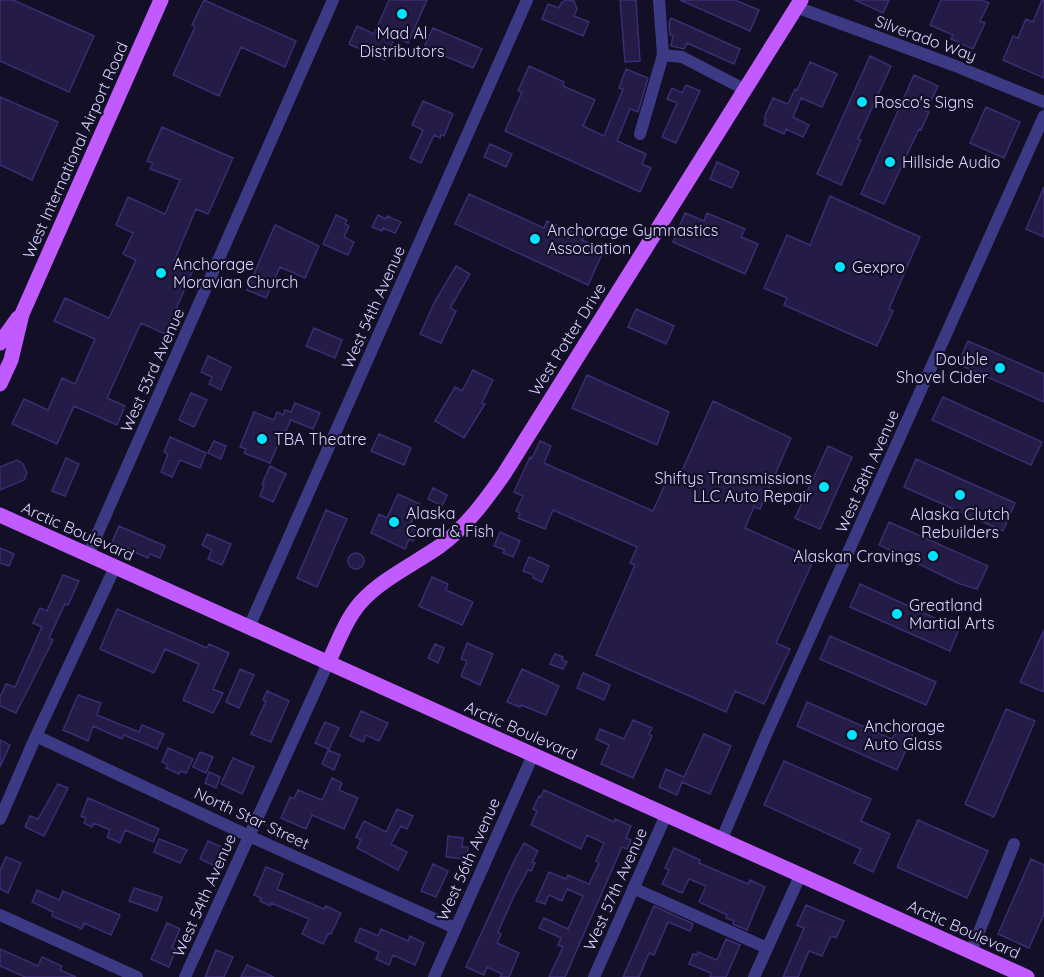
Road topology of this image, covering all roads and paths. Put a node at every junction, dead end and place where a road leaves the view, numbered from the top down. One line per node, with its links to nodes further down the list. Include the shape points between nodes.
1 (161, 0): 11 (main road, West International Airport Road)
2 (333, 0): 15 (street, West 53rd Avenue)
3 (527, 0): 17 (street, West 54th Avenue)
4 (659, 0): 6 (street)
5 (799, 4): 7 (main road, West Potter Drive); 8 (street, Silverado Way)
6 (663, 54): 7 (street, via 682,57); 10 (street)
7 (744, 89): 18 (main road, West Potter Drive, via 480,507 441,545 362,601)
8 (1044, 102)
9 (1044, 116): 24 (street, West 58th Avenue)
10 (640, 134)
11 (22, 314): 12 (main road, West International Airport Road); 13 (main road, West International Airport Road, via 11,360)
12 (0, 343)
13 (0, 384)
14 (0, 515): 15 (main road, Arctic Boulevard)
15 (88, 555): 16 (main road, Arctic Boulevard)
16 (115, 567): 17 (main road, Arctic Boulevard); 19 (street)
17 (249, 627): 18 (main road, Arctic Boulevard)
18 (328, 663): 20 (main road, Arctic Boulevard); 23 (street, West 54th Avenue)
19 (36, 736): 22 (street); 23 (street, North Star Street)
20 (533, 755): 21 (main road, Arctic Boulevard); 29 (street, West 56th Avenue)
21 (666, 815): 24 (main road, Arctic Boulevard); 27 (street, West 57th Avenue)
22 (0, 819)
23 (249, 836): 29 (street, North Star Street); 33 (street, West 54th Avenue)
24 (722, 841): 26 (main road, Arctic Boulevard)
25 (1014, 844): 31 (street)
26 (800, 876): 30 (street); 31 (main road, Arctic Boulevard)
27 (633, 888): 30 (street); 35 (street, West 57th Avenue)
28 (0, 915): 32 (street)
29 (455, 928): 34 (street, West 56th Avenue)
30 (767, 948): 36 (street)
31 (971, 952): 37 (main road, Arctic Boulevard)
32 (137, 977)
33 (186, 977)
34 (434, 977)
35 (594, 977)
36 (754, 977)
37 (1027, 977)

